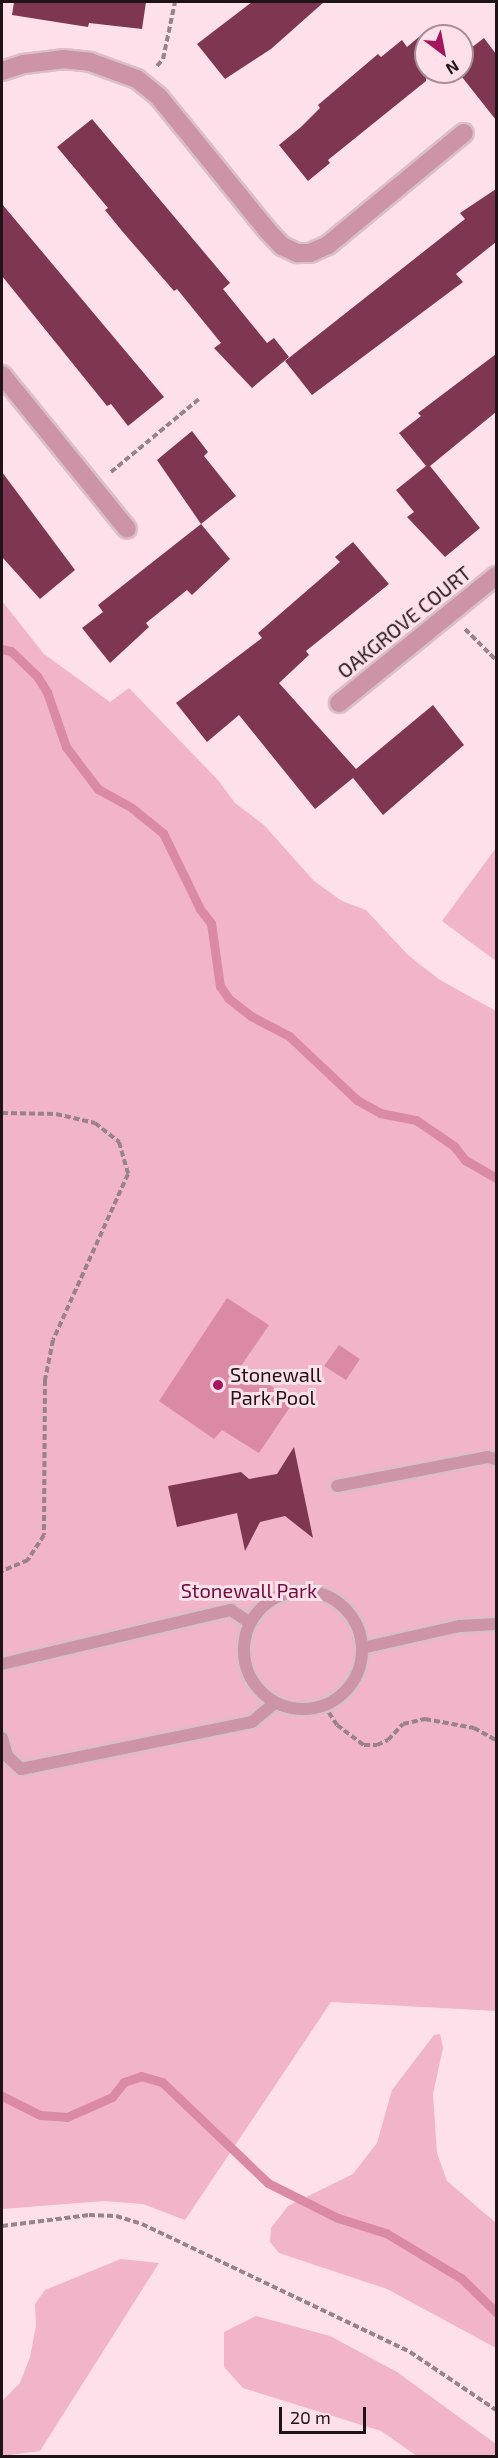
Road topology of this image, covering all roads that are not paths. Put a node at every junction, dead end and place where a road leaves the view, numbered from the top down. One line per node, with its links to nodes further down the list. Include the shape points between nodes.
1 (2, 71): 2 (street, via 63,59 120,71 143,83 159,97 267,230 282,246 297,253 310,253 328,245)
2 (464, 133)
3 (2, 375): 4 (street)
4 (127, 529)
5 (496, 576): 6 (street, OAKGROVE COURT)
6 (339, 703)
7 (496, 1459): 8 (lane, via 487,1457)
8 (337, 1486)
9 (250, 1623): 11 (lane, via 259,1610 285,1593 316,1592 348,1613 359,1632); 12 (lane, via 231,1610); 13 (lane, via 245,1637 246,1668 262,1694)
10 (496, 1624): 11 (lane, via 460,1626)
11 (362, 1648): 13 (lane, via 355,1678 346,1690 324,1705 304,1710)
12 (2, 1664)
13 (275, 1702): 14 (lane, via 252,1722 21,1769 7,1756)
14 (2, 1738)

